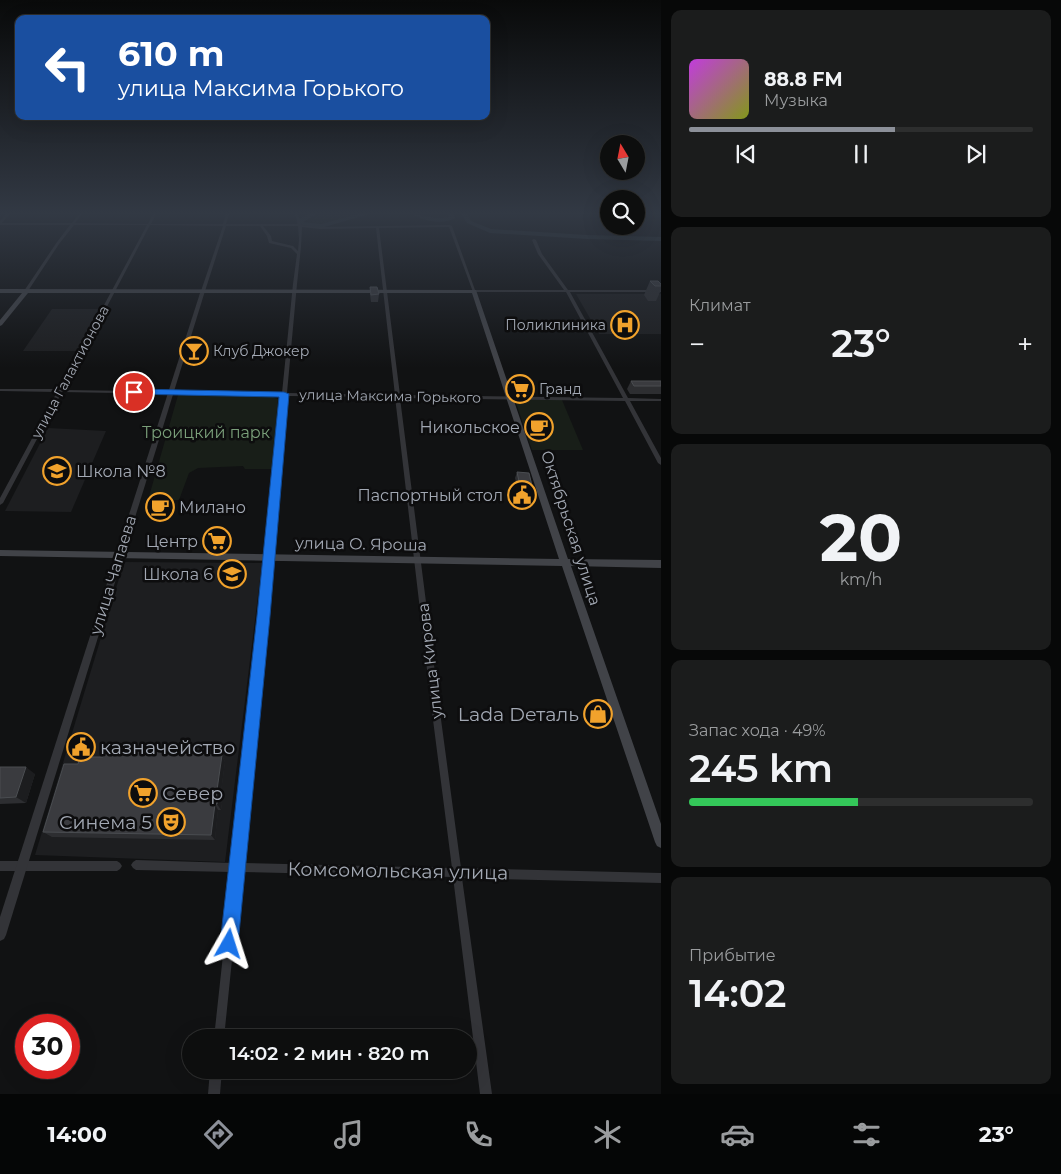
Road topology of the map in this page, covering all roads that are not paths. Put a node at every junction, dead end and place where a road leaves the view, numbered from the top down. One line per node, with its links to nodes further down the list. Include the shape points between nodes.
1 (43, 265): 10 (street)
2 (127, 265): 8 (street, улица Галактионова)
3 (211, 265): 11 (street, улица Чапаева)
4 (297, 265): 12 (street)
5 (382, 265): 13 (street, улица Кирова)
6 (465, 265): 14 (street, Октябрьская улица)
7 (548, 265): 15 (street)
8 (113, 290): 10 (main road); 11 (main road); 19 (street, улица Галактионова)
9 (0, 291): 10 (main road)
10 (26, 291): 17 (main road)
11 (203, 291): 12 (main road); 20 (street, улица Чапаева)
12 (294, 291): 13 (main road); 21 (street)
13 (386, 291): 14 (main road); 22 (street, улица Кирова)
14 (474, 291): 15 (street); 23 (main road, Октябрьская улица)
15 (567, 291): 16 (street); 24 (street)
16 (661, 291)
17 (0, 324)
18 (0, 390): 19 (street, улица Максима Горького)
19 (60, 391): 20 (street, улица Максима Горького); 27 (street, улица Галактионова)
20 (171, 392): 21 (street, улица Максима Горького); 29 (street, улица Чапаева)
21 (284, 394): 22 (street, улица Максима Горького); 30 (street)
22 (397, 396): 23 (street, улица Максима Горького); 31 (street, улица Кирова)
23 (510, 397): 24 (street, улица Максима Горького); 32 (main road, Октябрьская улица)
24 (626, 400): 25 (street, улица Максима Горького); 26 (street)
25 (661, 400)
26 (661, 463)
27 (0, 503)
28 (0, 553): 29 (main road, улица О. Яроша)
29 (120, 555): 30 (main road, улица О. Яроша); 37 (street, улица Чапаева)
30 (269, 557): 31 (main road, улица О. Яроша); 39 (street)
31 (418, 560): 32 (main road, улица О. Яроша); 40 (street, улица Кирова)
32 (565, 562): 33 (main road, улица О. Яроша); 34 (main road, Октябрьская улица)
33 (661, 564)
34 (661, 842)
35 (136, 865): 39 (street, Комсомольская улица)
36 (0, 866): 37 (street)
37 (23, 866): 38 (street); 42 (street, улица Чапаева)
38 (116, 866)
39 (237, 867): 40 (street, Комсомольская улица); 43 (street)
40 (458, 872): 41 (street, Комсомольская улица); 46 (street, улица Кирова)
41 (661, 878)
42 (0, 936)
43 (220, 1029)
44 (215, 1079): 45 (street)
45 (214, 1094)
46 (486, 1094)

